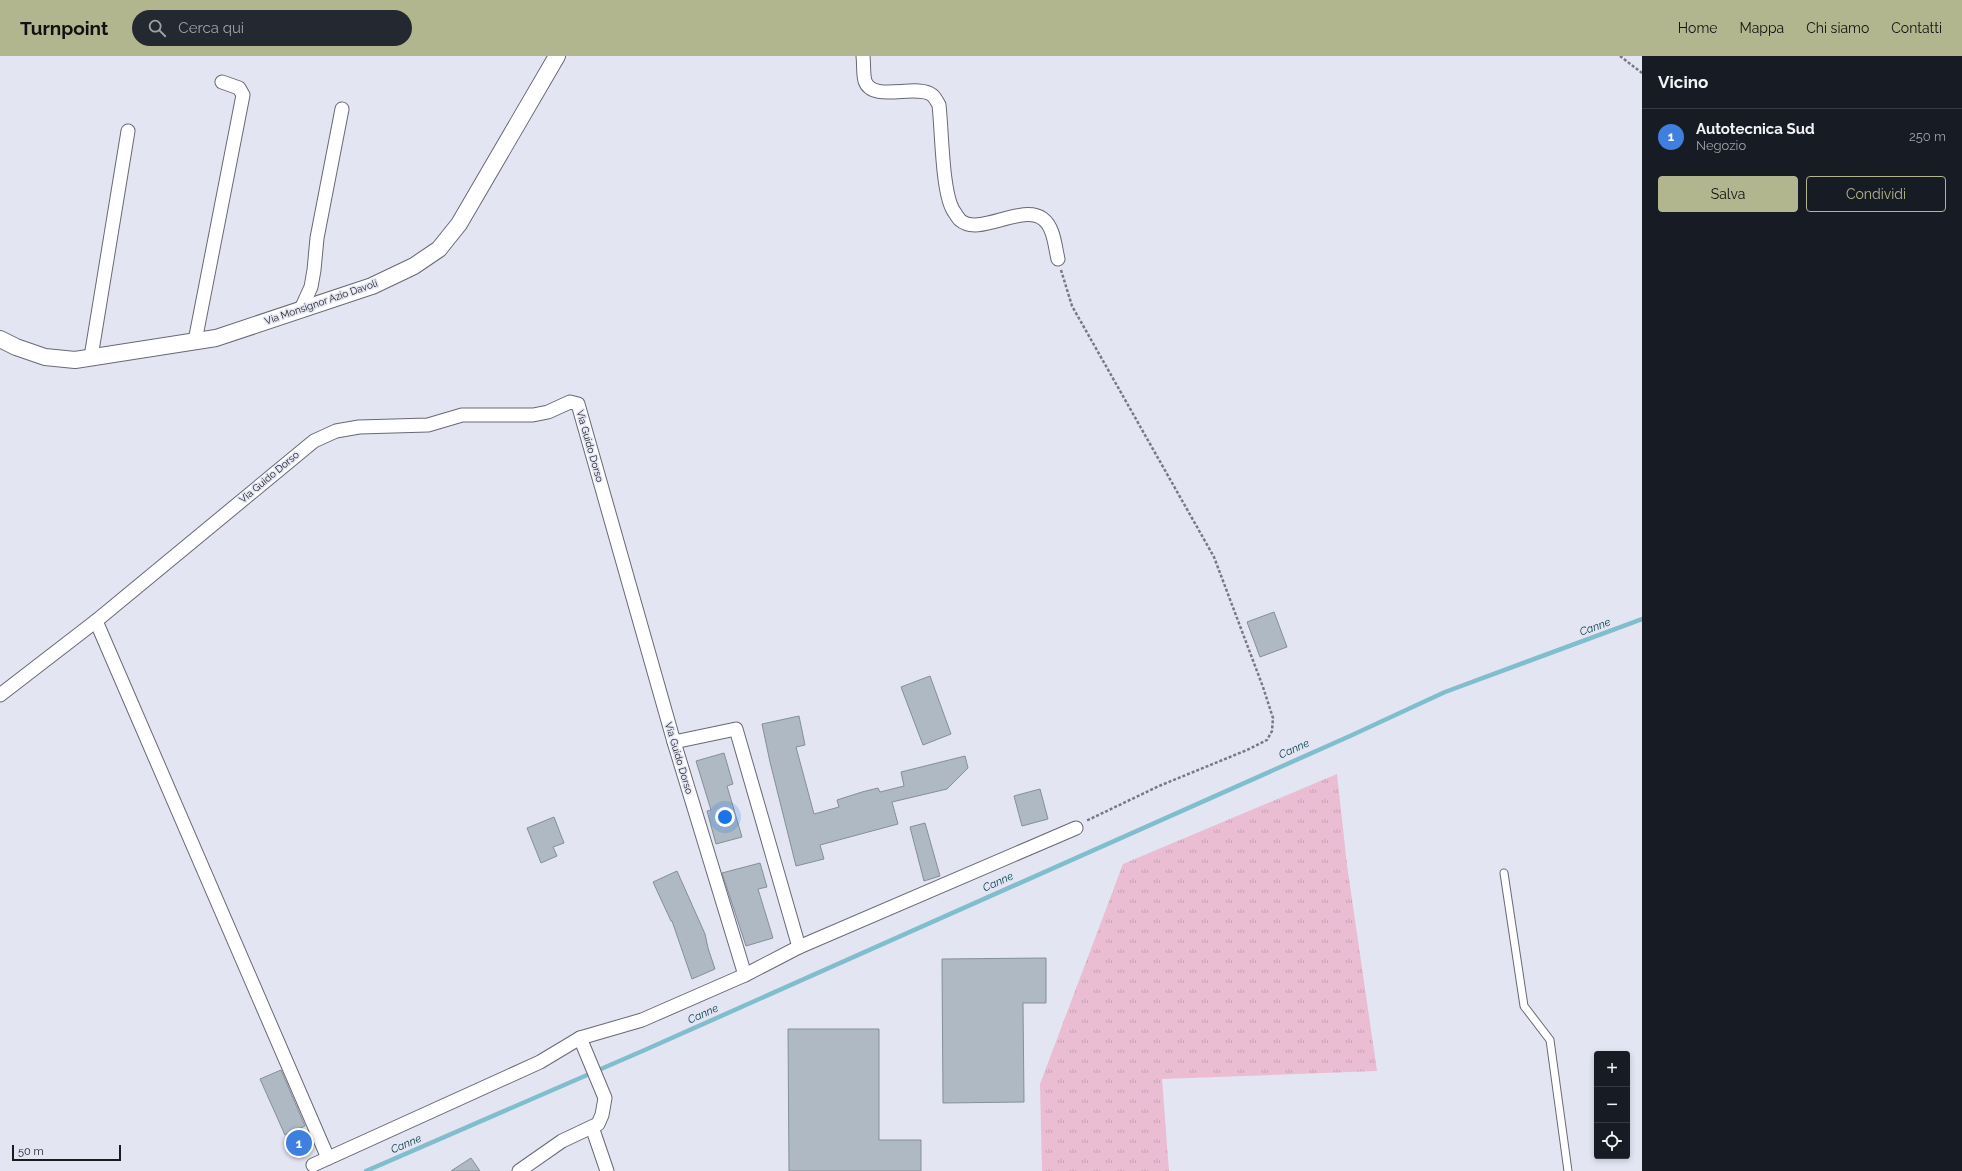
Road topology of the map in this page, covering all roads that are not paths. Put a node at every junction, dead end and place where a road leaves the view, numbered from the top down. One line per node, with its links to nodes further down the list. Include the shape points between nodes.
1 (557, 56): 7 (street, Via Monsignor Azio Davoli, via 459,224 439,248 414,266 372,286)
2 (863, 56): 6 (street, via 865,82 872,89 885,92 922,90 932,95 939,105 947,195 960,221 971,224 1033,215 1043,220 1051,229)
3 (222, 82): 9 (street, via 239,88 243,95)
4 (342, 109): 7 (street, via 317,238 313,276)
5 (128, 131): 10 (street)
6 (1058, 259)
7 (301, 309): 9 (street, Via Monsignor Azio Davoli, via 216,338)
8 (0, 339): 10 (street, Via Monsignor Azio Davoli, via 45,357 75,360)
9 (195, 341): 10 (street, Via Monsignor Azio Davoli)
10 (91, 357)
11 (96, 621): 12 (street, Via Guido Dorso); 13 (street, Via Guido Dorso, via 314,441 336,431 359,427 428,425 462,415 533,415 548,412 570,402 578,404); 20 (street)
12 (0, 695)
13 (674, 742): 16 (street, via 736,729); 17 (street, Via Guido Dorso)
14 (1076, 828): 16 (street)
15 (1504, 873): 24 (lane, via 1524,1006 1550,1040)
16 (799, 947): 17 (street)
17 (745, 975): 18 (street, via 642,1020)
18 (580, 1038): 19 (street, via 605,1098 598,1124); 20 (street, via 540,1062)
19 (592, 1127): 22 (street, via 562,1141); 23 (street)
20 (328, 1158): 21 (street)
21 (313, 1165)
22 (519, 1171)
23 (607, 1171)
24 (1568, 1171)

